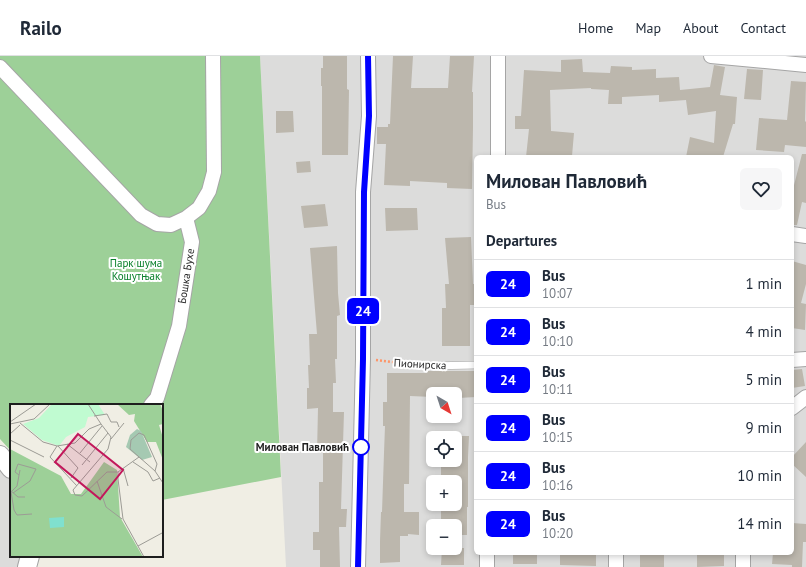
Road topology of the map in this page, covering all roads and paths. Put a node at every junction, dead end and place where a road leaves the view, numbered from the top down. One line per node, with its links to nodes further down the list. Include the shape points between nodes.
1 (213, 56): 8 (street, via 214,172 209,191 199,208)
2 (368, 56): 11 (street)
3 (498, 56): 7 (street)
4 (711, 56): 5 (street)
5 (806, 65)
6 (0, 67): 8 (street, via 141,215 157,224 171,225)
7 (498, 155)
8 (186, 218): 17 (street, Бошка Бухе, via 192,242 179,326 157,398)
9 (794, 234): 10 (street)
10 (806, 236)
11 (363, 359): 15 (path, Пионирска); 26 (street)
12 (806, 359): 13 (street)
13 (794, 360)
14 (474, 365): 15 (lane, Пионирска)
15 (427, 366)
16 (806, 397): 18 (street)
17 (152, 404)
18 (794, 406)
19 (0, 455): 20 (street)
20 (10, 468)
21 (487, 555): 27 (street)
22 (616, 555): 28 (street)
23 (743, 555): 29 (street)
24 (30, 557): 25 (street)
25 (27, 567)
26 (358, 567)
27 (487, 567)
28 (616, 567)
29 (742, 567)

